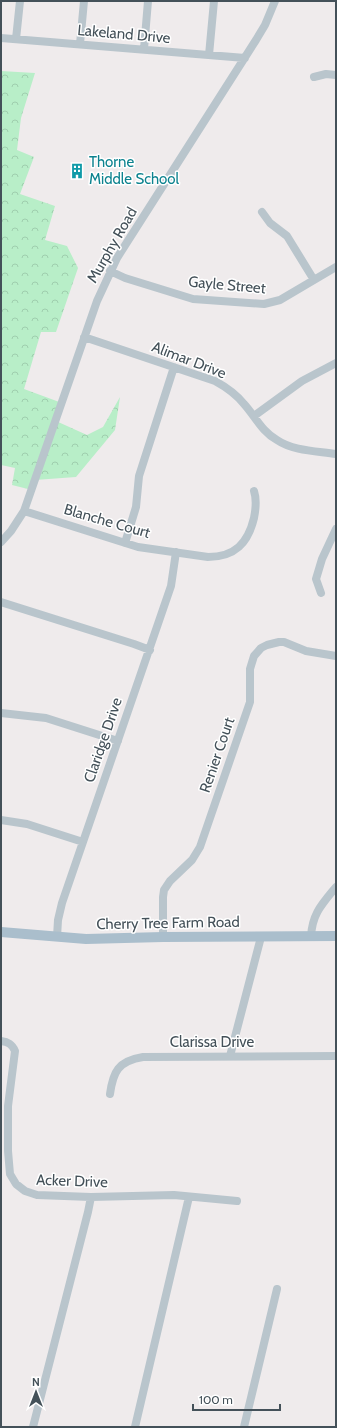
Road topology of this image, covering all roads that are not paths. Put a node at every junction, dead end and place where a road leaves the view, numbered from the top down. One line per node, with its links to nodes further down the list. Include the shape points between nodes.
1 (20, 1): 7 (street)
2 (84, 1): 8 (street)
3 (148, 1): 9 (street)
4 (214, 1): 10 (street)
5 (275, 1): 11 (street, Murphy Road, via 265,26)
6 (1, 38): 7 (street, Lakeland Drive)
7 (16, 39): 8 (street, Lakeland Drive)
8 (80, 44): 9 (street, Lakeland Drive)
9 (144, 49): 10 (street, Lakeland Drive)
10 (209, 55): 11 (street, Lakeland Drive)
11 (245, 58): 16 (street, Murphy Road)
12 (336, 75): 13 (street, via 326,74)
13 (314, 78)
14 (262, 212): 17 (street, via 287,236)
15 (336, 268): 17 (street, Gayle Street)
16 (110, 271): 17 (street, Gayle Street, via 193,299 264,304 280,300); 18 (street, Murphy Road)
17 (314, 280)
18 (84, 338): 20 (street, Alimar Drive); 24 (street, Murphy Road)
19 (336, 363): 21 (street, via 302,381)
20 (174, 367): 21 (street, Alimar Drive, via 208,378 223,386 239,398); 27 (street, via 139,476 136,507)
21 (254, 416): 22 (street, Alimar Drive, via 268,434 280,442 292,447)
22 (336, 454)
23 (254, 490): 28 (street, Blanche Court, via 256,509 252,527 246,539 235,550 217,557)
24 (24, 511): 26 (street, Murphy Road); 27 (street, Blanche Court)
25 (336, 528): 29 (street, via 316,579)
26 (1, 542)
27 (125, 543): 28 (street, Blanche Court)
28 (176, 552): 31 (street, Claridge Drive, via 171,586)
29 (321, 593)
30 (1, 602): 31 (street)
31 (150, 650): 34 (street, Claridge Drive)
32 (336, 656): 41 (street, Renier Court, via 306,651 279,642 261,648 254,656 250,667 250,702 200,847 192,860 164,890)
33 (1, 712): 34 (street, via 46,718)
34 (118, 741): 36 (street, Claridge Drive)
35 (1, 820): 36 (street, via 28,824)
36 (83, 842): 40 (street, Claridge Drive, via 62,903)
37 (336, 887): 43 (street, via 315,915)
38 (1, 932): 40 (main road, Cherry Tree Farm Road)
39 (336, 936): 43 (main road, Cherry Tree Farm Road)
40 (57, 937): 41 (main road, Cherry Tree Farm Road)
41 (163, 937): 42 (main road, Cherry Tree Farm Road)
42 (261, 937): 43 (main road, Cherry Tree Farm Road); 45 (street)
43 (311, 937)
44 (1, 1041): 48 (street, Acker Drive, via 11,1044 16,1055)
45 (230, 1056): 46 (street, Clarissa Drive); 47 (street, Clarissa Drive, via 135,1058 116,1072 112,1079)
46 (336, 1056)
47 (110, 1094)
48 (4, 1151): 49 (street, Acker Drive, via 10,1174 16,1184 25,1191 37,1196)
49 (91, 1197): 50 (street, Acker Drive); 53 (street)
50 (189, 1197): 51 (street, Acker Drive); 54 (street)
51 (237, 1201)
52 (277, 1289): 55 (street)
53 (33, 1427)
54 (135, 1427)
55 (244, 1427)

